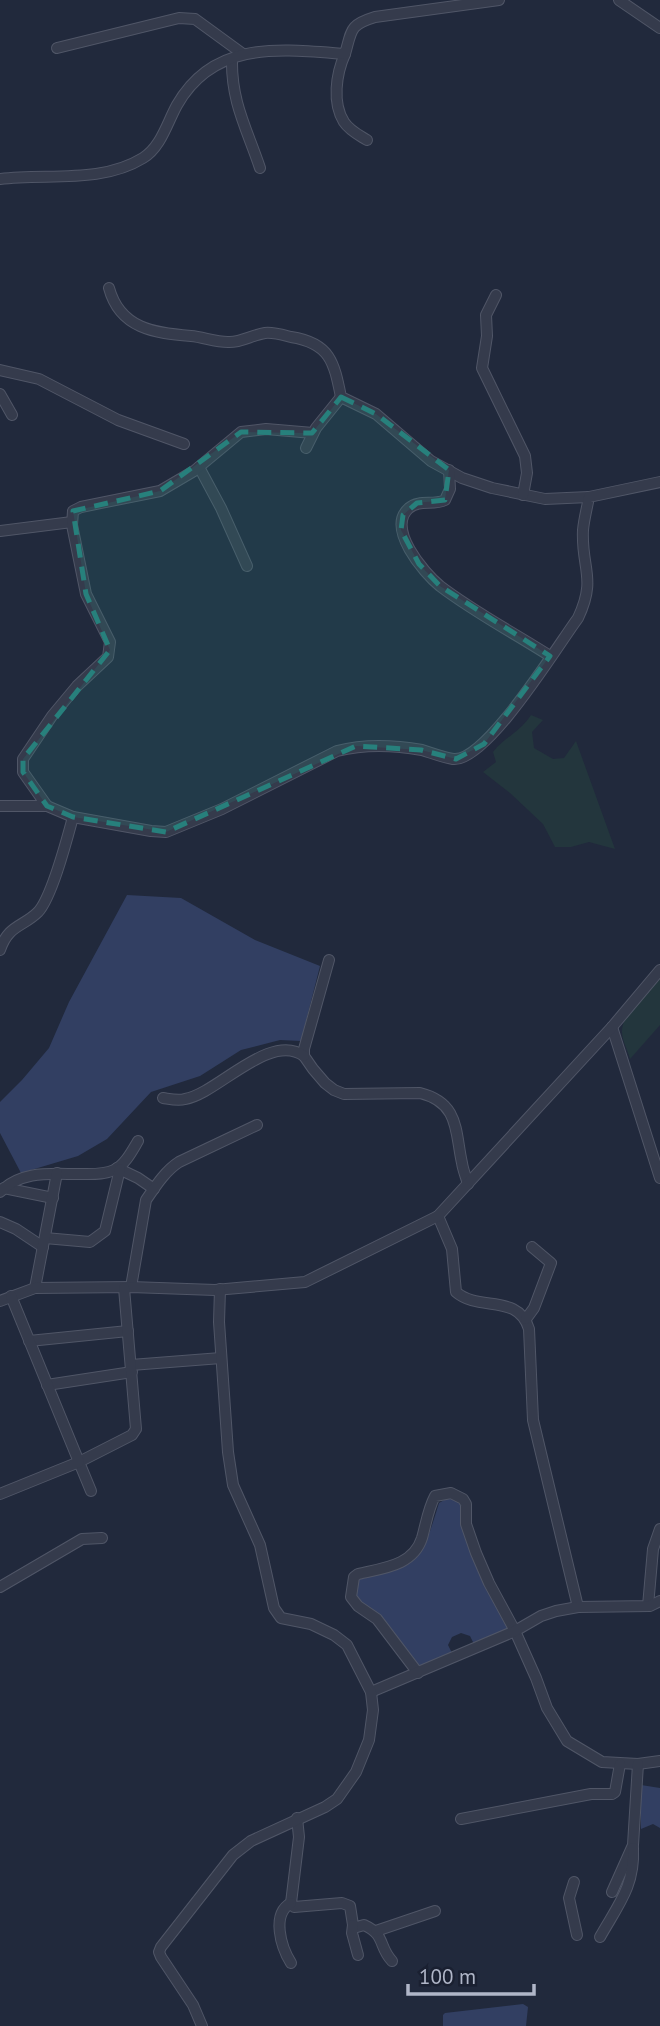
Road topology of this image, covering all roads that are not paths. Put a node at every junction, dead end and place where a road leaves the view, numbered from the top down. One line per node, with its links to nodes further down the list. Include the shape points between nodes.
1 (499, 0): 3 (street)
2 (619, 0): 4 (street)
3 (447, 4): 6 (street, via 358,22)
4 (660, 28)
5 (57, 48): 7 (street, via 191,17)
6 (345, 54): 7 (street, via 264,50); 8 (street, via 337,85 343,121)
7 (237, 57): 9 (street, via 232,81 236,107); 10 (street, via 208,68 186,90 159,143 143,158 88,176)
8 (367, 140)
9 (260, 168)
10 (0, 179)
11 (109, 288): 15 (street, via 120,311 157,334 228,342 267,332 317,344 335,369)
12 (496, 295): 23 (street, via 486,315 482,368 524,456)
13 (0, 370): 18 (street, via 39,379 118,420)
14 (0, 394): 16 (street)
15 (341, 397): 17 (street); 21 (street, via 376,414 431,461)
16 (12, 415)
17 (313, 433): 19 (street); 20 (street, via 241,432)
18 (184, 444)
19 (306, 448)
20 (199, 467): 25 (street, via 152,494 81,507 73,511); 27 (street)
21 (449, 470): 23 (street); 28 (street, via 450,489 445,500 418,503 403,516 401,530 409,548 440,586)
22 (660, 482): 24 (street)
23 (523, 495): 24 (street)
24 (589, 497): 28 (street, via 583,531 589,588 578,618)
25 (72, 522): 26 (street); 30 (street, via 86,594 110,650 52,716 23,759 23,772)
26 (0, 531)
27 (247, 566)
28 (550, 656): 31 (street, via 484,744 456,760 421,750 356,746 166,832)
29 (0, 806): 30 (street)
30 (47, 806): 31 (street)
31 (73, 817): 32 (street, via 48,897 39,911 15,926)
32 (0, 950)
33 (329, 960): 36 (street)
34 (660, 970): 35 (street)
35 (612, 1027): 42 (street); 43 (street)
36 (304, 1056): 37 (street, via 289,1051 260,1057 186,1100); 43 (street, via 325,1083 344,1094 432,1096 456,1123)
37 (163, 1098)
38 (257, 1125): 44 (street, via 179,1161)
39 (138, 1141): 40 (street)
40 (119, 1169): 41 (street, via 100,1174); 44 (street); 49 (street, via 105,1231 90,1242)
41 (57, 1173): 45 (street, via 15,1179); 46 (street)
42 (660, 1178)
43 (468, 1184): 47 (street)
44 (154, 1189): 51 (street, via 146,1200)
45 (2, 1190): 46 (street)
46 (52, 1198): 49 (street)
47 (438, 1216): 53 (street, via 305,1282); 56 (street, via 452,1249 456,1292 519,1311)
48 (0, 1222): 49 (street)
49 (44, 1242): 52 (street)
50 (532, 1247): 56 (street, via 551,1263)
51 (128, 1287): 52 (street); 53 (street); 57 (street)
52 (35, 1288): 54 (street)
53 (220, 1289): 59 (street)
54 (11, 1296): 55 (street); 58 (street)
55 (0, 1301)
56 (526, 1319): 70 (street, via 533,1420)
57 (128, 1331): 58 (street); 60 (street)
58 (29, 1341): 61 (street)
59 (221, 1358): 60 (street); 73 (street, via 233,1485 260,1545 274,1608 282,1618 311,1624 347,1645)
60 (131, 1368): 61 (street); 62 (street, via 135,1432)
61 (47, 1385): 62 (street)
62 (79, 1462): 63 (street); 64 (street)
63 (2, 1489)
64 (91, 1491)
65 (660, 1529): 69 (street, via 653,1549)
66 (102, 1538): 67 (street, via 82,1539)
67 (0, 1587)
68 (660, 1601): 69 (street)
69 (648, 1606): 70 (street)
70 (578, 1607): 71 (street, via 541,1616)
71 (515, 1631): 72 (street); 72 (street, via 476,1553 466,1524 466,1504 457,1495 439,1494 409,1559 358,1574 351,1590 358,1606 377,1619); 75 (street, via 547,1708 567,1741 601,1762)
72 (418, 1673): 73 (street)
73 (371, 1692): 77 (street, via 369,1740 356,1772 344,1792 325,1807)
74 (660, 1761): 76 (street)
75 (620, 1764): 76 (street); 78 (street, via 612,1794)
76 (638, 1764): 79 (street)
77 (296, 1818): 82 (street, via 299,1837); 91 (street, via 233,1855 161,1947 161,1957)
78 (461, 1819)
79 (633, 1845): 81 (street); 87 (street, via 631,1881)
80 (574, 1882): 86 (street, via 569,1898)
81 (612, 1892)
82 (291, 1903): 84 (street, via 294,1907 342,1903 350,1906); 90 (street, via 281,1912 280,1930)
83 (435, 1910): 85 (street)
84 (353, 1925): 85 (street); 88 (street)
85 (376, 1931): 89 (street)
86 (578, 1935)
87 (600, 1937)
88 (358, 1955)
89 (392, 1962)
90 (291, 1963)
91 (202, 2026)

